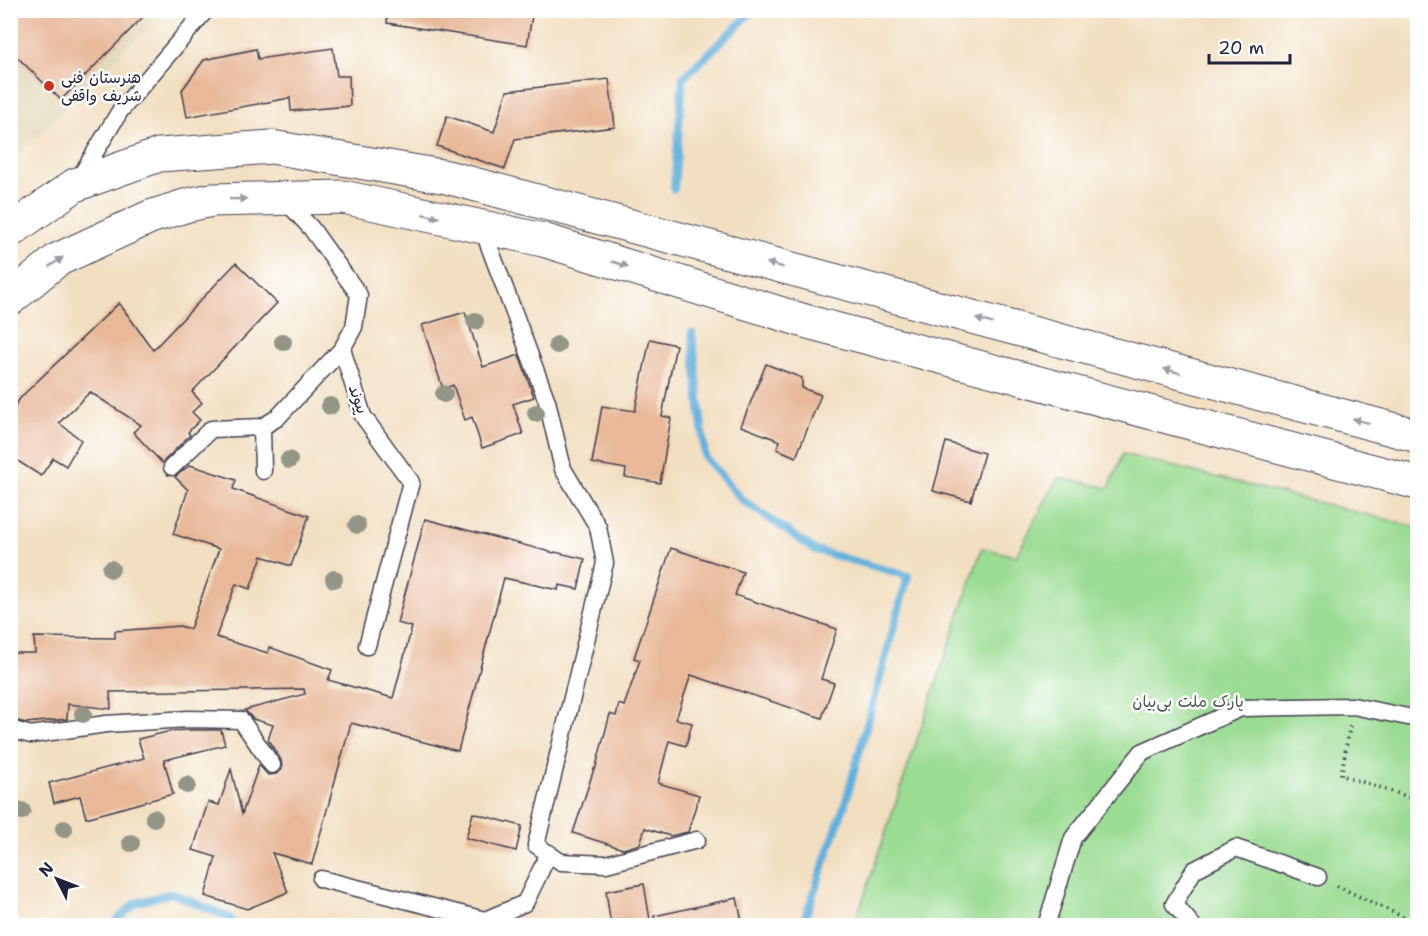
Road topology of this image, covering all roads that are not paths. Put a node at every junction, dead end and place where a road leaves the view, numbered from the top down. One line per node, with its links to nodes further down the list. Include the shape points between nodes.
1 (206, 10): 2 (lane, via 120,111)
2 (75, 185): 5 (main road); 6 (main road, one-way to 2, via 447,177 272,147 159,155)
3 (284, 198): 4 (main road, one-way to 4, via 343,197); 7 (main road, one-way to 3, via 57,260 150,217 212,200); 9 (lane, via 311,228 359,295 354,327)
4 (482, 227): 8 (main road, one-way to 8, via 543,240); 20 (lane, via 546,401 563,470 598,527 605,563 536,845)
5 (10, 231)
6 (823, 278): 8 (main road); 11 (main road, one-way to 6)
7 (10, 299)
8 (808, 322): 14 (main road)
9 (342, 349): 10 (lane, via 277,418); 15 (lane, پیوند, via 363,416 411,482)
10 (262, 427): 12 (lane, via 211,429); 13 (lane)
11 (1418, 436)
12 (172, 467)
13 (263, 471)
14 (1418, 483)
15 (367, 646)
16 (1418, 719): 23 (lane, via 1353,706 1241,708 1142,752 1073,838)
17 (10, 729): 18 (lane, via 31,735 106,724 241,720)
18 (272, 765)
19 (697, 840): 20 (lane, via 606,864 561,862)
20 (549, 853): 22 (lane, via 525,903 485,920)
21 (1318, 877): 24 (lane, via 1236,848 1194,870 1174,904)
22 (321, 879)
23 (1046, 926)
24 (1193, 926)

